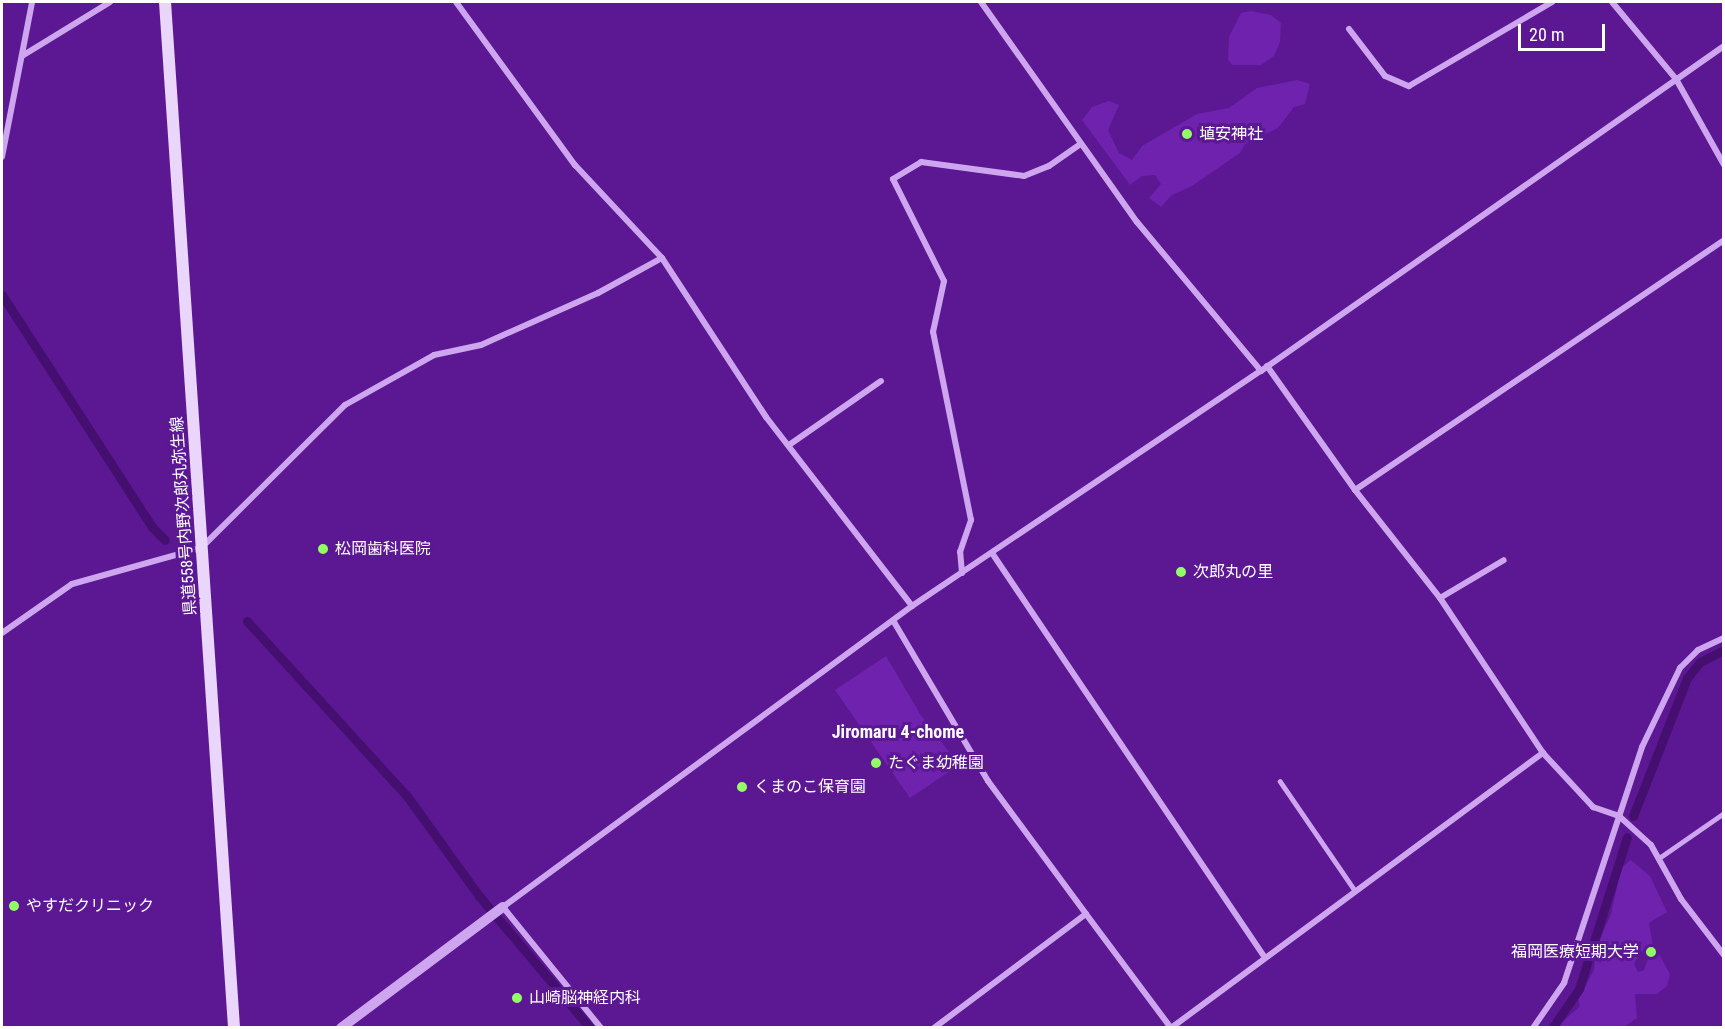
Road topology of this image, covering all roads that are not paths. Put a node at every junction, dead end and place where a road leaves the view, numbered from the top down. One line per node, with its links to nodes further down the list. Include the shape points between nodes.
1 (32, 2): 10 (street)
2 (110, 2): 10 (street)
3 (165, 2): 22 (main road, 県道558号内野次郎丸弥生線)
4 (456, 2): 16 (street, via 576,165)
5 (981, 2): 12 (street)
6 (1552, 2): 8 (street, via 1409,87 1385,76)
7 (1612, 2): 11 (street)
8 (1349, 29)
9 (1724, 46): 11 (street)
10 (22, 56): 13 (street)
11 (1676, 79): 14 (street); 17 (street)
12 (1080, 144): 18 (street, via 1137,222); 25 (street, via 1049,166 1024,176 921,162 893,179 944,281 933,332 971,520 960,552)
13 (2, 157)
14 (1724, 165)
15 (1724, 240): 21 (street)
16 (662, 258): 20 (street, via 766,417); 22 (street, via 598,293 481,345 434,355 345,405)
17 (1267, 366): 18 (street); 21 (street)
18 (1261, 372): 23 (street)
19 (881, 381): 20 (street)
20 (789, 445): 27 (street)
21 (1355, 490): 26 (street)
22 (201, 548): 29 (street, via 72,584); 41 (main road, 県道558号内野次郎丸弥生線)
23 (992, 553): 25 (street); 40 (street)
24 (1504, 560): 26 (street)
25 (962, 573): 27 (street)
26 (1440, 598): 31 (street)
27 (912, 606): 28 (street)
28 (894, 622): 37 (street); 38 (street, via 988,781)
29 (2, 633)
30 (1724, 638): 34 (street, via 1698,650 1680,668 1642,747)
31 (1543, 753): 34 (street, via 1593,807); 36 (street)
32 (1280, 781): 36 (lane)
33 (1724, 813): 35 (lane)
34 (1619, 816): 35 (street, via 1651,845); 45 (street, via 1564,983)
35 (1659, 858): 39 (street, via 1681,898)
36 (1354, 889): 40 (street)
37 (503, 907): 42 (street); 43 (street)
38 (1086, 914): 40 (street, via 1171,1028); 44 (street)
39 (1724, 955)
40 (1264, 957)
41 (234, 1028)
42 (341, 1028)
43 (601, 1028)
44 (934, 1028)
45 (1533, 1028)

